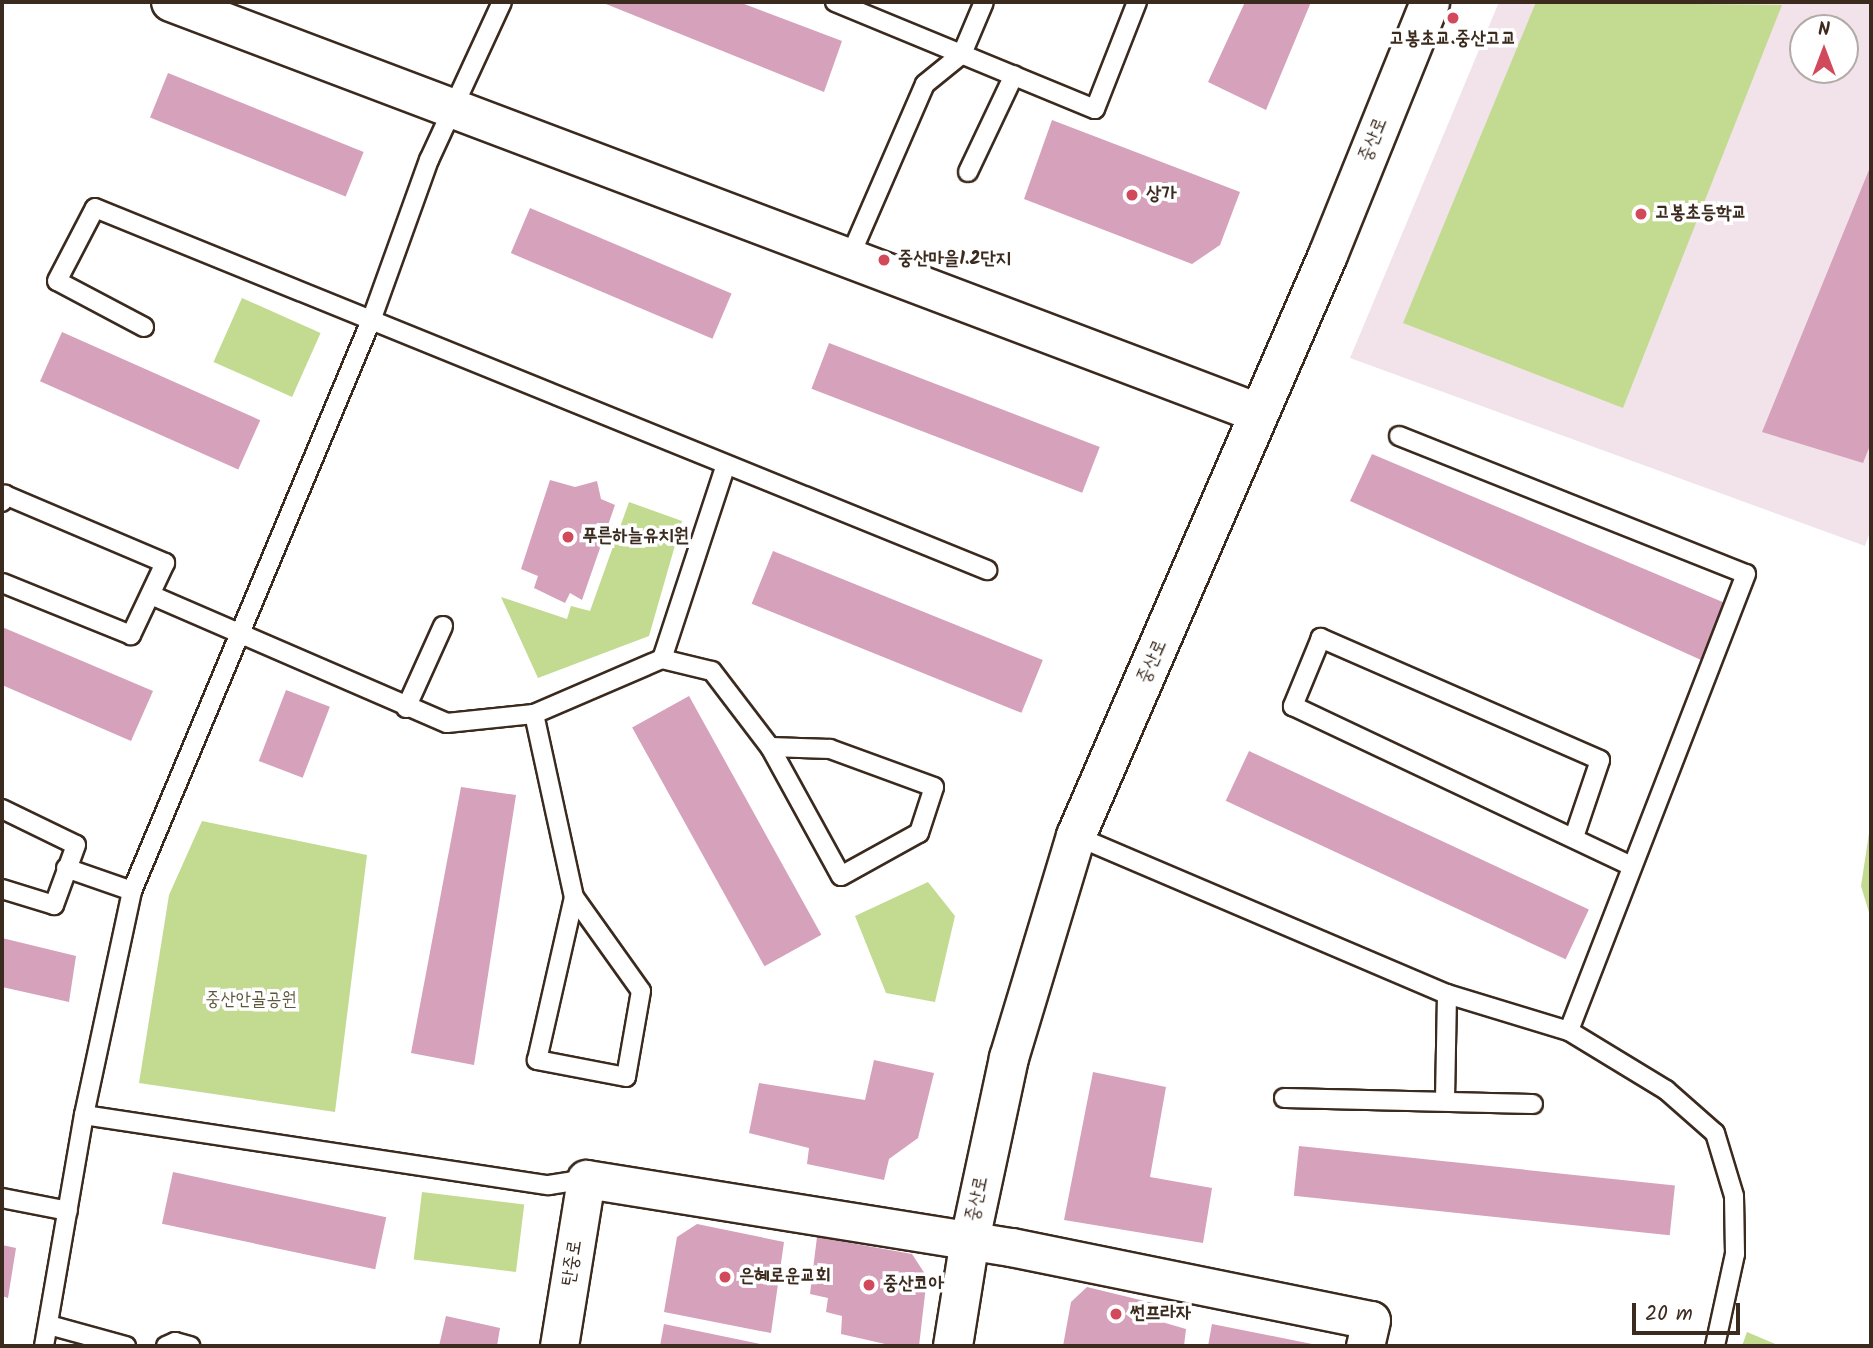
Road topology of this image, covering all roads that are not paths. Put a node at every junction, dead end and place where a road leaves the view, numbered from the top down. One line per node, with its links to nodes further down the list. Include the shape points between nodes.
1 (171, 2): 9 (main road)
2 (502, 2): 9 (lane)
3 (835, 2): 7 (lane)
4 (984, 2): 7 (lane)
5 (1137, 2): 8 (lane, via 1095,109)
6 (1430, 2): 14 (main road, 중산로)
7 (962, 54): 8 (lane); 11 (lane, via 925,84)
8 (1014, 75): 10 (lane)
9 (453, 111): 11 (main road); 12 (lane, via 429,160)
10 (968, 172)
11 (848, 261): 14 (main road)
12 (372, 318): 13 (lane, via 95,208 57,281); 16 (lane); 22 (lane)
13 (144, 327)
14 (1258, 413): 28 (main road, 중산로)
15 (1399, 436): 30 (lane, via 1746,574)
16 (725, 467): 18 (lane); 23 (lane)
17 (2, 502): 20 (lane, via 5,495 165,563)
18 (987, 570)
19 (2, 583): 20 (lane, via 131,635)
20 (151, 595): 22 (lane)
21 (443, 626): 24 (lane)
22 (239, 634): 24 (lane); 33 (lane)
23 (662, 659): 25 (lane); 26 (lane, via 712,671)
24 (406, 708): 25 (lane, via 447,723)
25 (534, 714): 34 (lane)
26 (770, 747): 26 (lane, via 841,876 919,833 934,787 830,749)
27 (2, 809): 31 (lane, via 76,845)
28 (1076, 836): 35 (lane); 44 (main road, 중산로, via 1009,1058)
29 (1574, 837): 29 (lane, via 1293,706 1321,638 1601,760); 30 (lane)
30 (1631, 866): 36 (lane)
31 (66, 868): 32 (lane, via 54,905); 33 (lane)
32 (2, 889)
33 (132, 891): 40 (lane)
34 (574, 897): 34 (lane, via 640,991 626,1077 537,1060)
35 (1447, 995): 36 (lane); 38 (lane)
36 (1569, 1031): 53 (lane, via 1666,1090 1715,1133 1734,1196 1735,1254)
37 (1284, 1098): 38 (lane)
38 (1445, 1099): 39 (lane)
39 (1533, 1104)
40 (84, 1115): 41 (lane, via 549,1185); 43 (lane)
41 (586, 1179): 44 (street); 51 (street, 탄중로)
42 (2, 1198): 43 (lane)
43 (68, 1211): 45 (lane)
44 (970, 1240): 46 (street); 52 (main road, 중산로)
45 (48, 1325): 47 (lane); 48 (lane)
46 (1368, 1333)
47 (44, 1346)
48 (127, 1346)
49 (166, 1346): 50 (lane, via 175,1342)
50 (190, 1346)
51 (559, 1346)
52 (953, 1346)
53 (1715, 1346)

